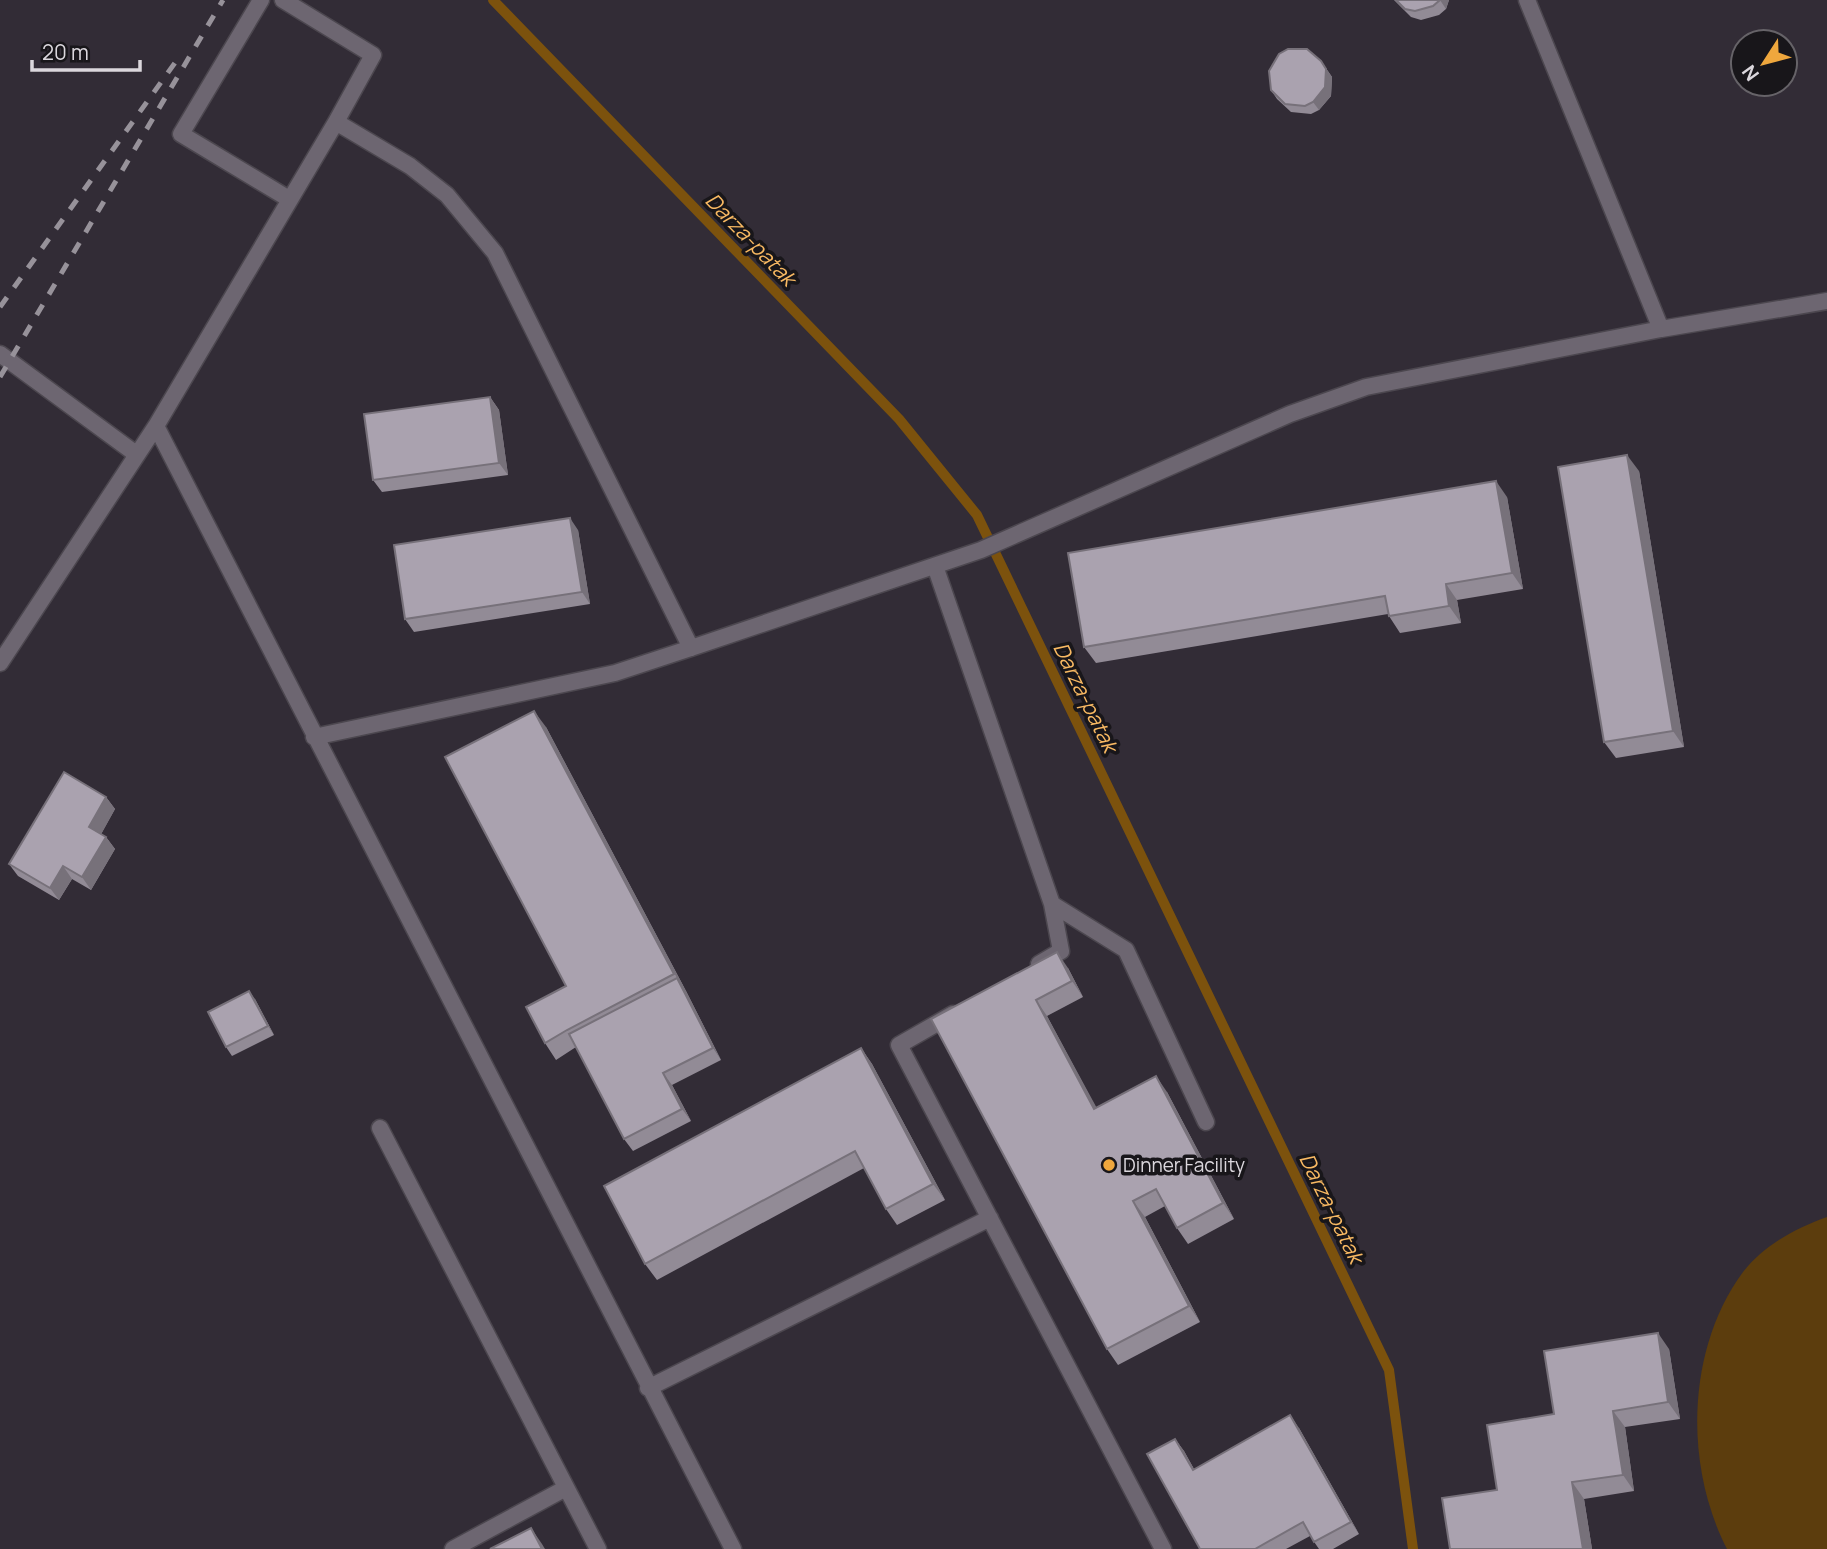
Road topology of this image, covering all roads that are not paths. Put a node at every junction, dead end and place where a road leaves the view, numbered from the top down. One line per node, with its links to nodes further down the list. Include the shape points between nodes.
1 (261, 0): 5 (lane, via 181,134)
2 (283, 0): 4 (lane, via 373,55)
3 (1527, 0): 7 (lane)
4 (336, 122): 5 (lane); 12 (lane, via 410,166 447,195 495,253)
5 (289, 199): 9 (lane)
6 (1827, 301): 7 (lane)
7 (1661, 329): 11 (lane, via 1366,387 1290,414)
8 (0, 354): 10 (lane)
9 (156, 426): 10 (lane); 14 (lane)
10 (136, 454): 13 (lane)
11 (935, 566): 12 (lane); 15 (lane)
12 (691, 648): 14 (lane, via 615,673)
13 (0, 663)
14 (314, 737): 21 (lane)
15 (1052, 904): 16 (lane, via 1061,951); 18 (lane, via 1126,950)
16 (1027, 971)
17 (969, 1005): 20 (lane, via 900,1045)
18 (1206, 1122)
19 (380, 1128): 22 (lane)
20 (990, 1218): 21 (lane); 26 (lane)
21 (649, 1388): 25 (lane)
22 (566, 1488): 23 (lane); 24 (lane)
23 (453, 1549)
24 (598, 1549)
25 (733, 1549)
26 (1163, 1549)

